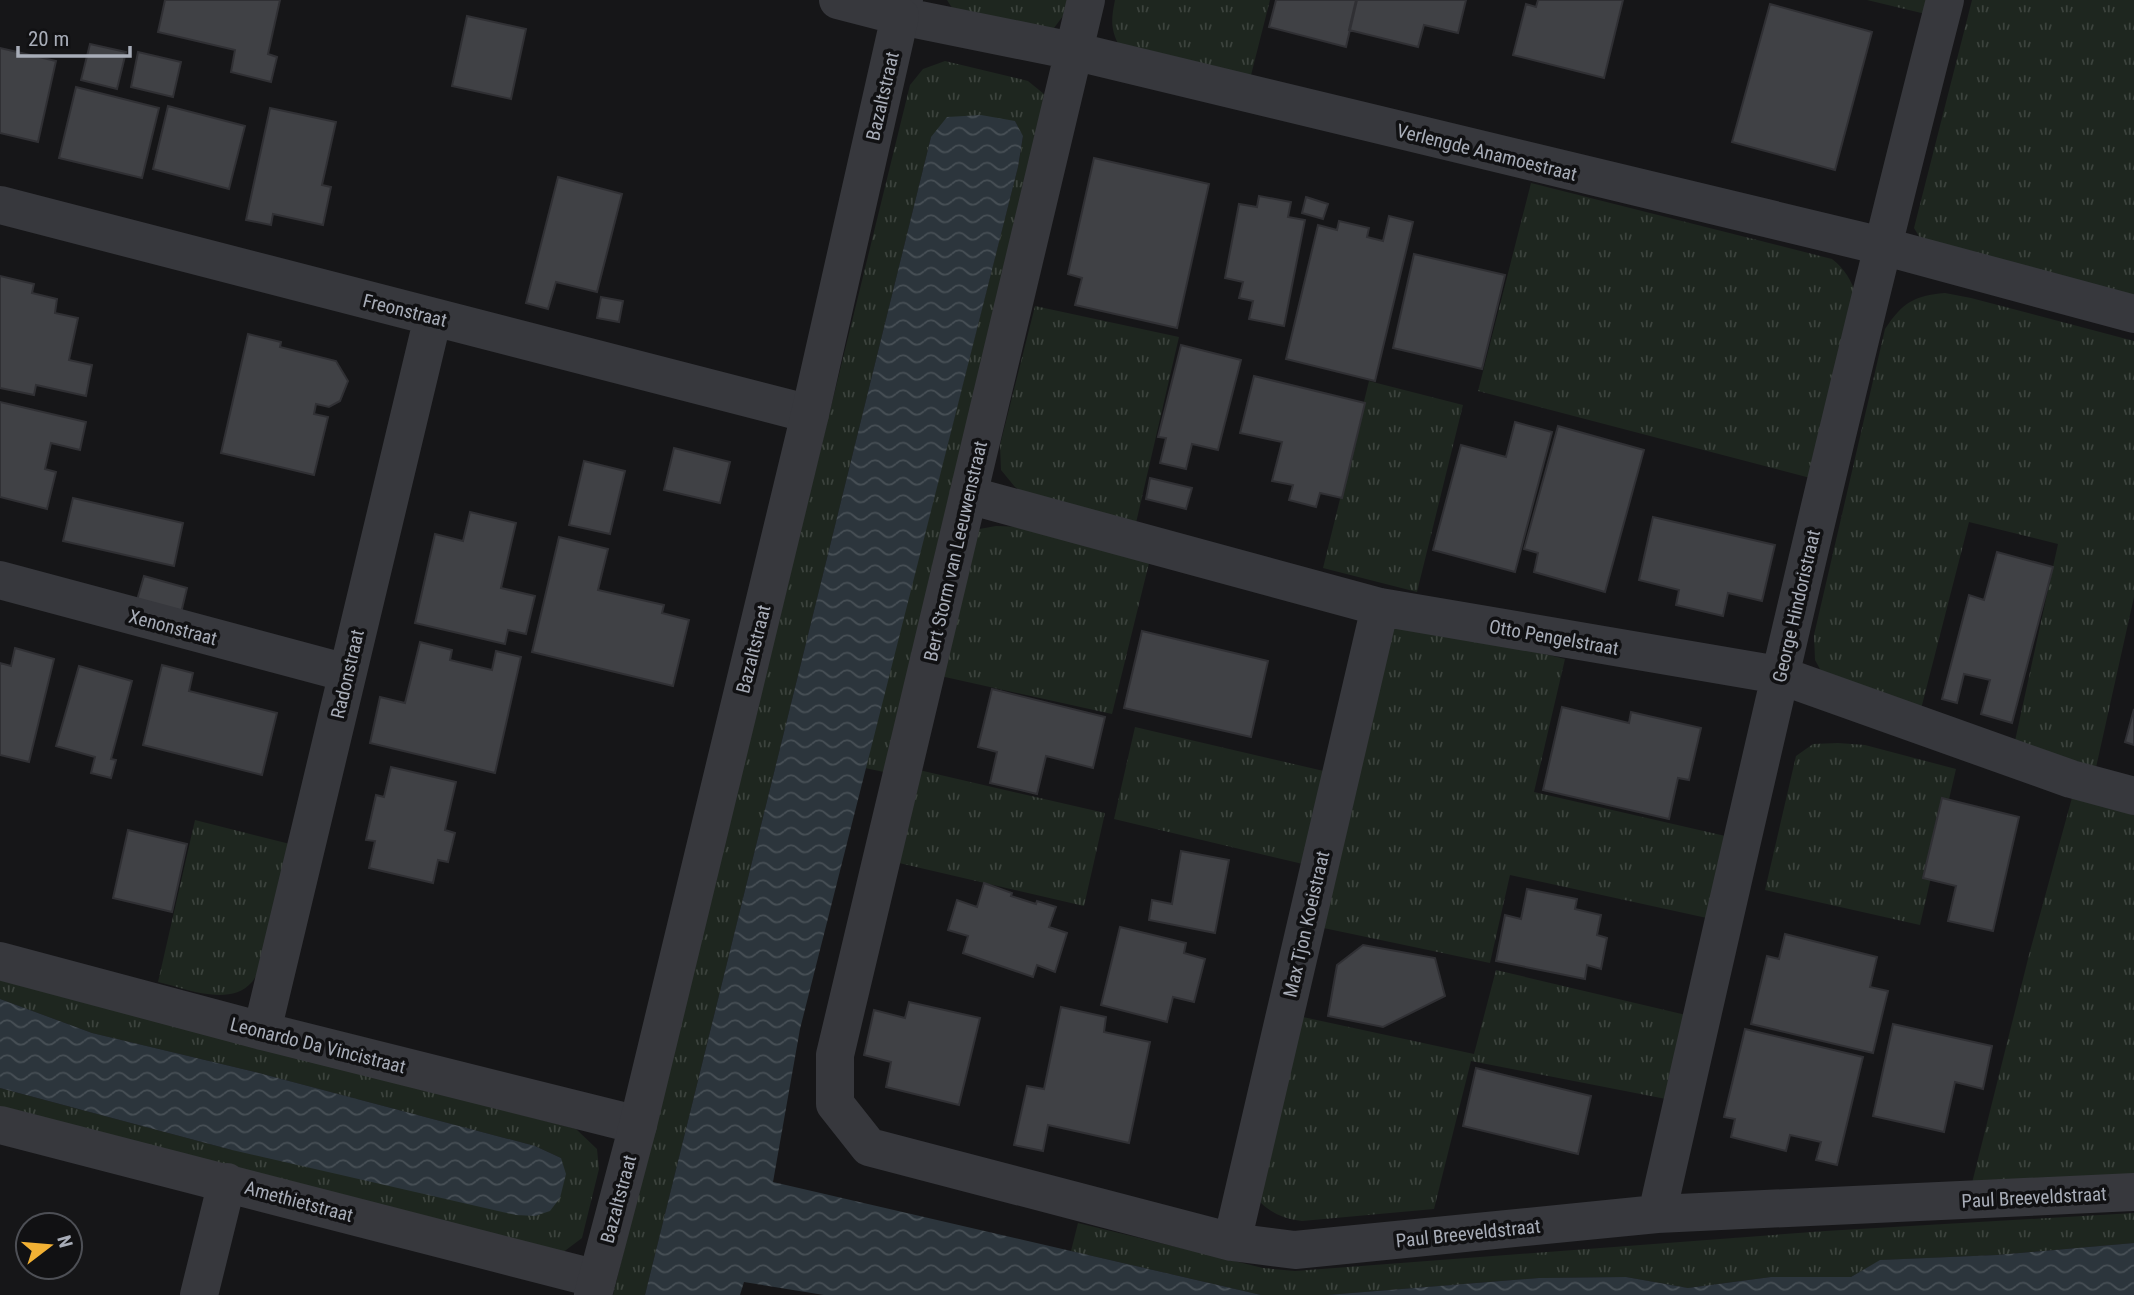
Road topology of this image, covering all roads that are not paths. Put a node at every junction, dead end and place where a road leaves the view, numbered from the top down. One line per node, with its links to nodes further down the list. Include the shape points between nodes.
1 (838, 0): 4 (street, Verlengde Anamoestraat)
2 (1086, 0): 5 (street, Bert Storm van Leeuwenstraat)
3 (1945, 0): 7 (street, George Hindoristraat)
4 (902, 8): 5 (street, Verlengde Anamoestraat); 10 (street, Bazaltstraat)
5 (1073, 51): 7 (street, Verlengde Anamoestraat); 11 (street, Bert Storm van Leeuwenstraat)
6 (0, 205): 9 (street, Freonstraat)
7 (1882, 246): 8 (street, Verlengde Anamoestraat); 15 (street, George Hindoristraat)
8 (2134, 314)
9 (433, 317): 10 (street, Freonstraat); 14 (street, Radonstraat)
10 (810, 414): 21 (street, Bazaltstraat)
11 (968, 495): 13 (street, Otto Pengelstraat); 19 (street, Bert Storm van Leeuwenstraat, via 835,1055)
12 (0, 580): 14 (street, Xenonstraat)
13 (1380, 607): 15 (street, Otto Pengelstraat); 25 (street, Max Tjon Koeistraat)
14 (347, 673): 18 (street, Radonstraat)
15 (1779, 675): 16 (street, Otto Pengelstraat, via 2071,779); 24 (street, George Hindoristraat)
16 (2134, 796)
17 (0, 961): 18 (street, Leonardo Da Vincistraat)
18 (262, 1031): 21 (street, Leonardo Da Vincistraat)
19 (835, 1104): 25 (street, Paul Breeveldstraat, via 869,1147)
20 (0, 1125): 22 (street, Amethietstraat)
21 (638, 1125): 26 (street, Bazaltstraat)
22 (227, 1182): 26 (street, Amethietstraat); 27 (street)
23 (2134, 1192): 24 (street, Paul Breeveldstraat)
24 (1657, 1214): 25 (street, Paul Breeveldstraat, via 1295,1250)
25 (1232, 1242)
26 (595, 1287)
27 (199, 1295)

